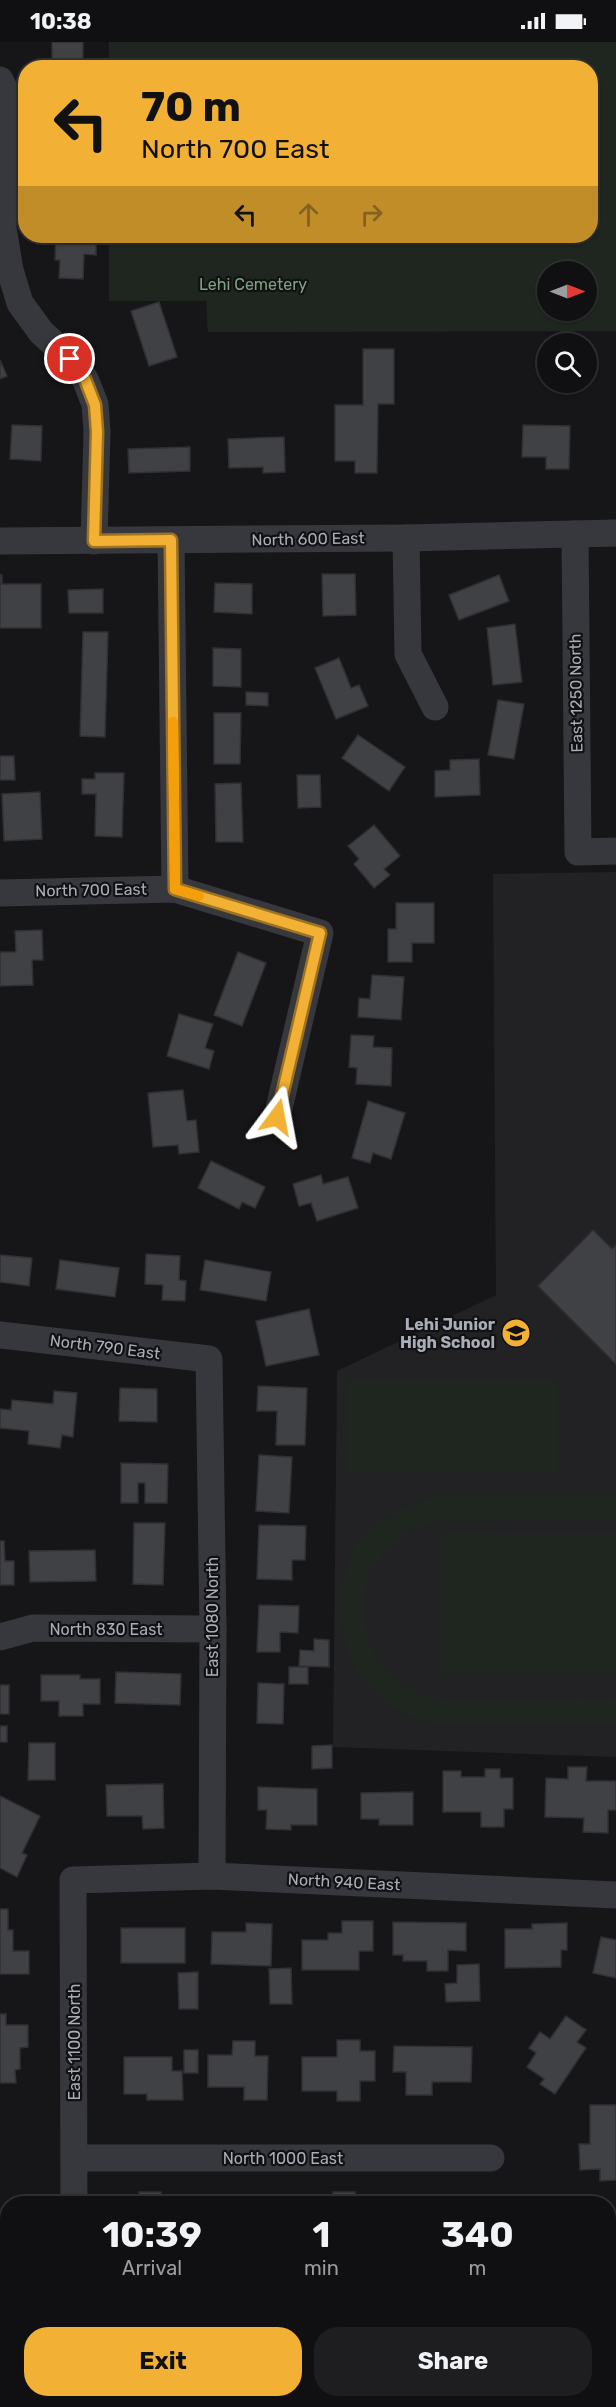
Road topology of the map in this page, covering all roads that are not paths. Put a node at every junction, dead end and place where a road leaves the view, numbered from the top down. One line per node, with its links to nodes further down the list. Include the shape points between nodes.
1 (0, 80): 2 (street, via 6,92)
2 (5, 272): 8 (street, via 41,332 85,379 95,405)
3 (616, 533): 4 (street, North 600 East)
4 (574, 534): 5 (street, North 600 East); 10 (street, East 1250 North, via 578,852)
5 (406, 538): 6 (street, North 600 East); 9 (street, via 408,654)
6 (171, 540): 8 (street, North 600 East); 11 (street)
7 (0, 541): 8 (street, North 600 East)
8 (94, 541)
9 (435, 707)
10 (616, 851)
11 (175, 889): 12 (street, North 700 East); 13 (street, North 700 East, via 320,933)
12 (0, 893)
13 (277, 1117)
14 (0, 1335): 15 (street, North 790 East)
15 (209, 1359): 16 (street, East 1080 North)
16 (213, 1629): 17 (street, North 830 East, via 33,1628); 18 (street, East 1080 North)
17 (0, 1637)
18 (212, 1875): 19 (street, North 940 East); 20 (street, North 940 East)
19 (73, 1880): 21 (street, East 1100 North)
20 (616, 1895)
21 (75, 2158): 22 (street, North 1000 East); 23 (street, East 1100 North)
22 (490, 2158)
23 (75, 2196)

